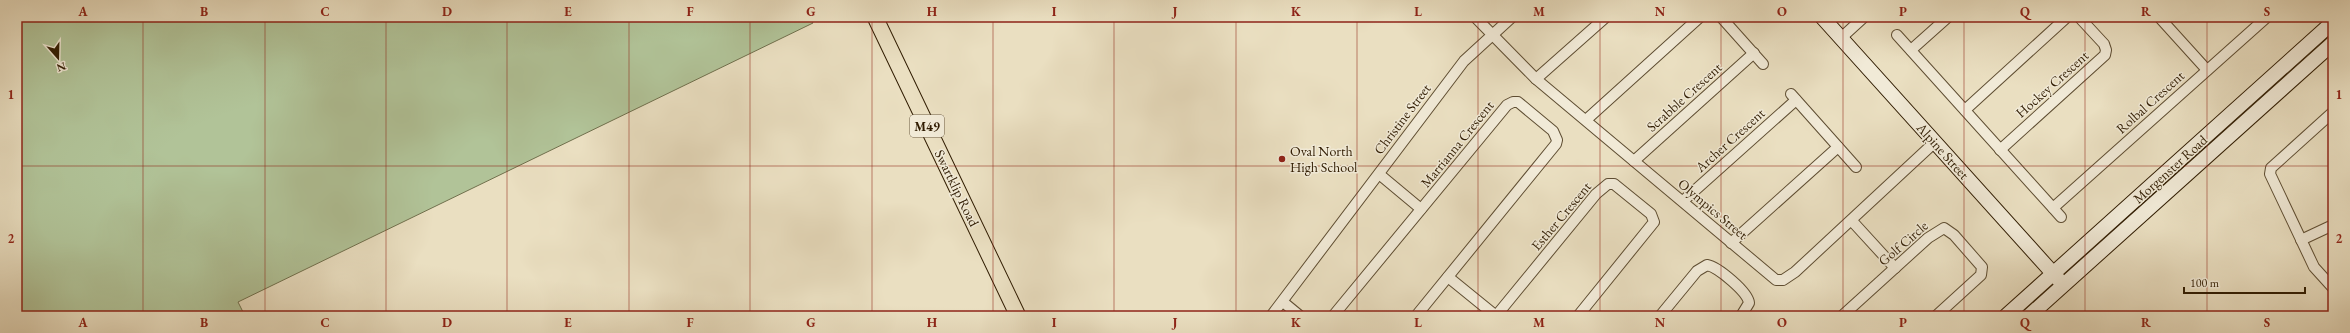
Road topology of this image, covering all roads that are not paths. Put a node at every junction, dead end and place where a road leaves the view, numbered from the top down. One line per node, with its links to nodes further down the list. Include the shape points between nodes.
1 (875, 17): 47 (main road, Swartklip Road / M49)
2 (1475, 17): 16 (street, Olympics Street)
3 (1512, 17): 16 (street, Christine Street)
4 (1606, 17): 23 (street)
5 (1700, 17): 26 (street)
6 (1722, 17): 20 (street)
7 (1822, 17): 17 (main road, Alpine Street)
8 (1864, 17): 17 (street)
9 (1948, 17): 19 (street)
10 (2067, 17): 24 (street)
11 (2079, 17): 29 (street, Hockey Crescent, via 2104,44 2105,56)
12 (2159, 17): 22 (street)
13 (2266, 17): 22 (street, Rolbal Crescent)
14 (2333, 22): 42 (main road, Morgenster Road)
15 (1897, 35): 19 (street)
16 (1492, 36): 23 (street, Olympics Street); 32 (street, Christine Street, via 1464,61)
17 (1841, 38): 27 (main road, Alpine Street)
18 (2333, 43): 44 (main road, Morgenster Road)
19 (1911, 50): 24 (street)
20 (1754, 54): 21 (street); 30 (street, Scrabble Crescent)
21 (1763, 64)
22 (2207, 70): 34 (street, Rolbal Crescent)
23 (1536, 79): 26 (street, Olympics Street)
24 (1964, 110): 29 (street)
25 (2333, 112): 39 (street, via 2271,168 2271,180)
26 (1586, 120): 30 (street, Olympics Street)
27 (1935, 142): 37 (street, Olympics Street); 42 (main road, Alpine Street)
28 (1838, 146): 31 (street, Archer Crescent); 33 (street, Archer Crescent, via 1793,97); 40 (street)
29 (2000, 150): 34 (street)
30 (1634, 162): 33 (street, Olympics Street)
31 (1856, 167)
32 (1379, 174): 35 (street); 46 (street, Christine Street)
33 (1683, 201): 40 (street, Olympics Street)
34 (2053, 208): 36 (street)
35 (1421, 209): 43 (street, Marrianna Crescent, via 1510,103 1520,103 1556,135 1557,140 1553,149); 50 (street, Marrianna Crescent)
36 (2061, 217)
37 (1852, 221): 40 (street, Olympics Street, via 1783,280 1776,280 1770,276); 41 (street)
38 (2333, 225): 39 (street)
39 (2301, 240): 45 (street, via 2314,267)
40 (1732, 243)
41 (1895, 268): 56 (street, Golf Circle); 57 (street, Golf Circle, via 1934,233 1944,228 1954,235 1982,267 1983,274)
42 (2053, 274): 44 (main road, Alpine Street); 58 (main road, Morgenster Road)
43 (1448, 277): 51 (street, Marrianna Crescent); 52 (street)
44 (2064, 286): 59 (main road, Morgenster Road)
45 (2333, 288)
46 (1283, 302): 48 (street, Christine Street); 49 (street)
47 (1018, 316)
48 (1271, 316)
49 (1300, 316)
50 (1333, 316)
51 (1416, 316)
52 (1496, 316): 53 (street, Esther Crescent, via 1599,191 1608,184 1614,184 1651,214 1654,222)
53 (1578, 316)
54 (1660, 316): 55 (street, via 1697,271 1707,265 1713,266 1746,294 1749,304)
55 (1741, 316)
56 (1842, 316)
57 (1936, 316)
58 (2006, 316)
59 (2029, 316)

